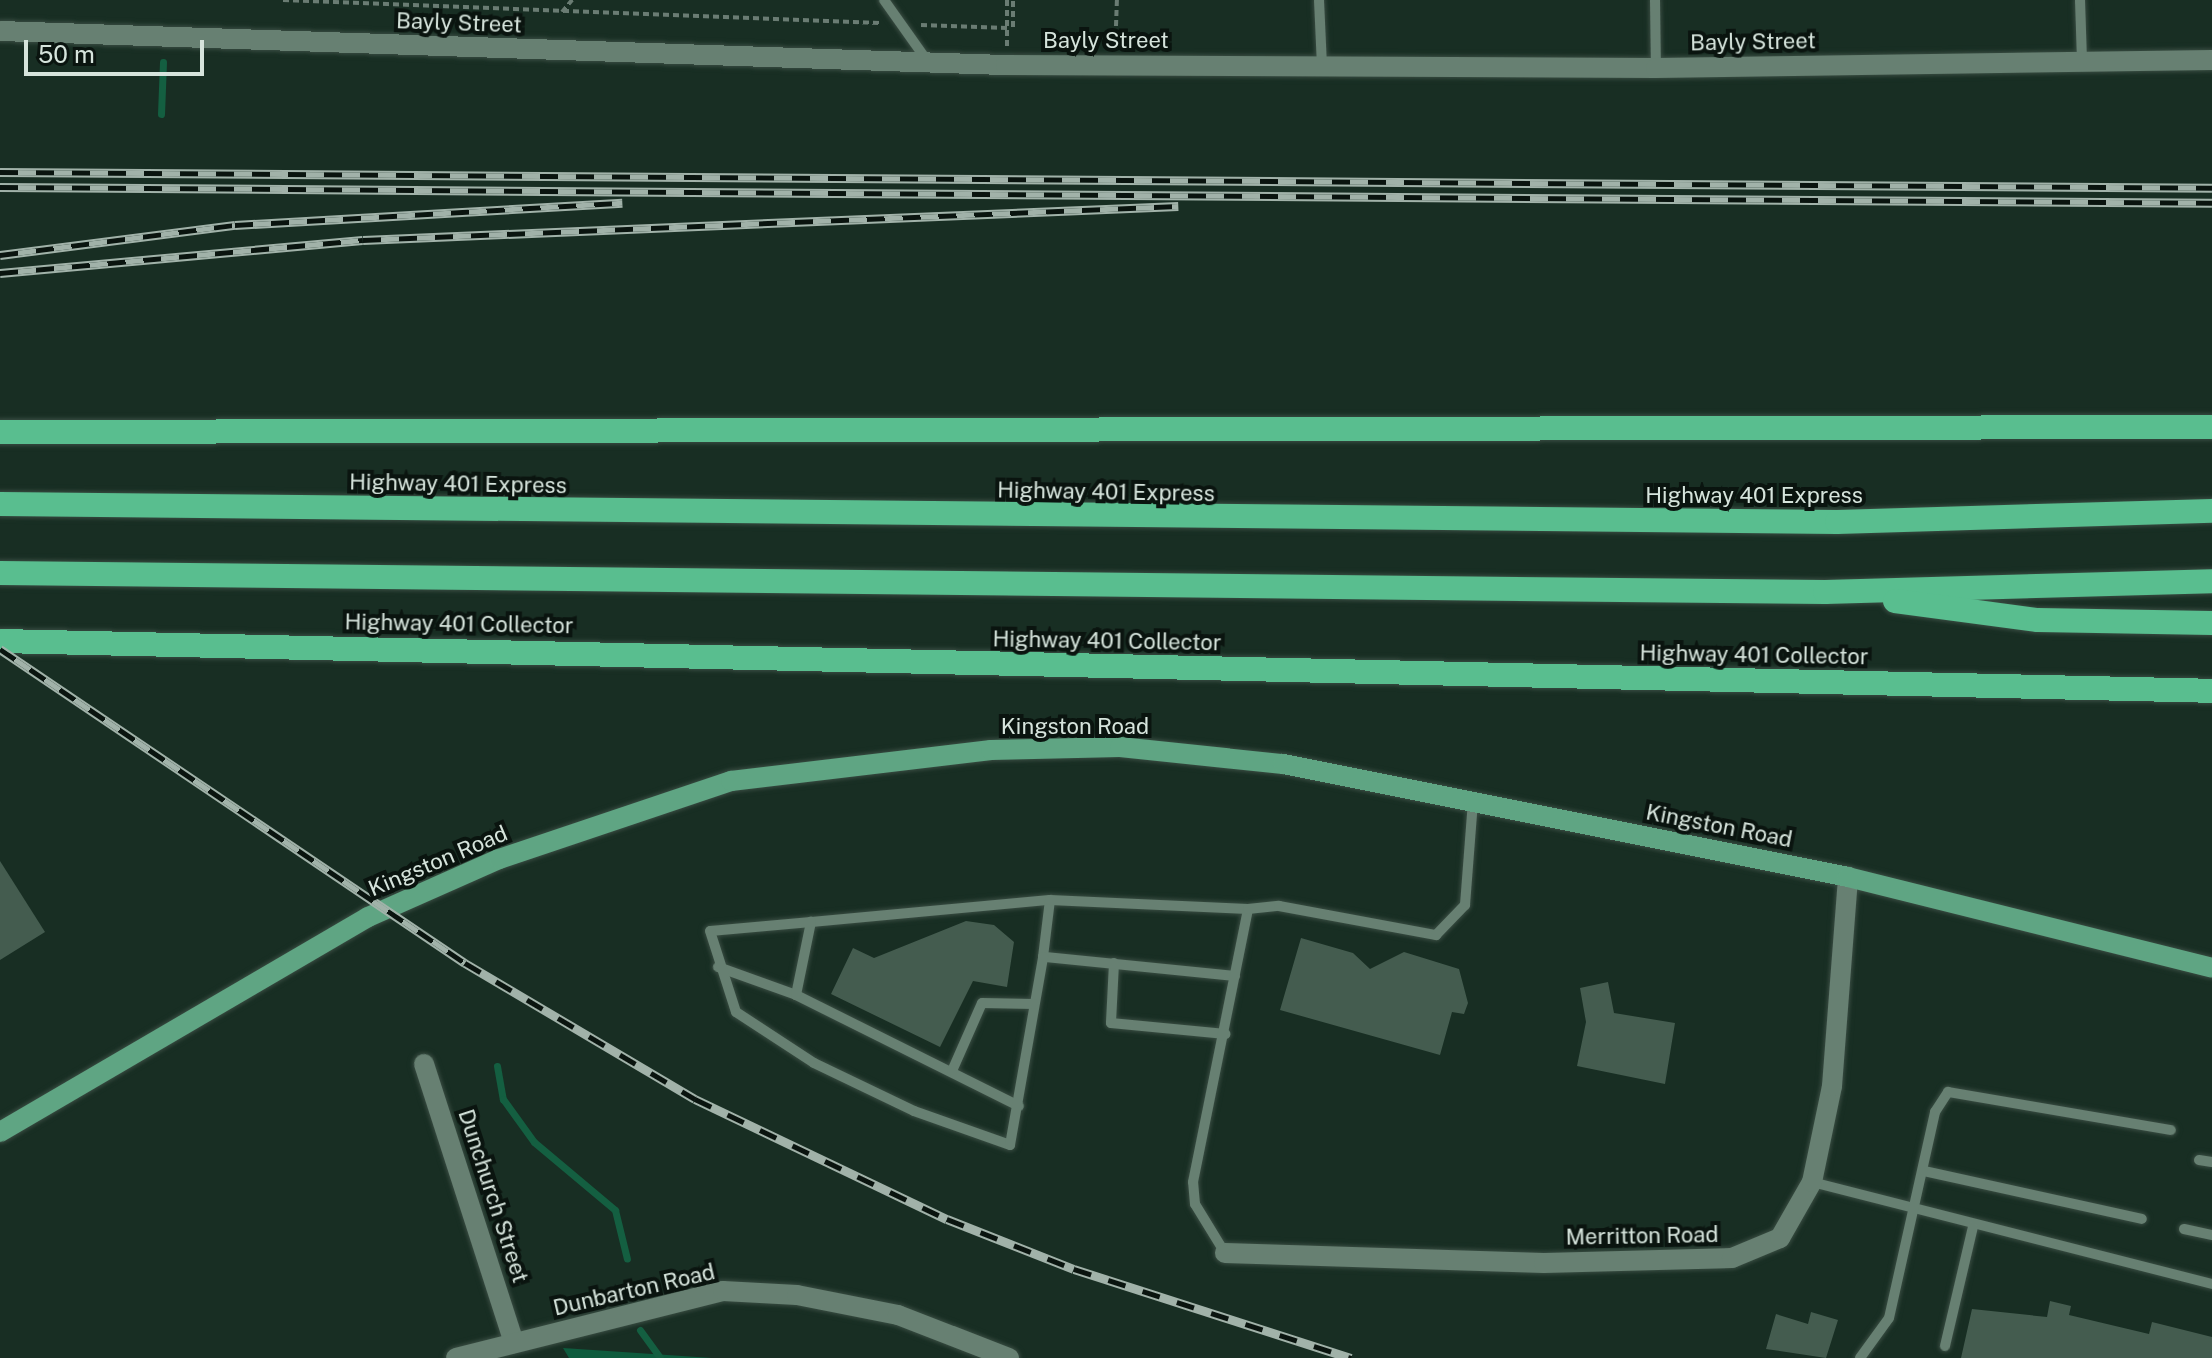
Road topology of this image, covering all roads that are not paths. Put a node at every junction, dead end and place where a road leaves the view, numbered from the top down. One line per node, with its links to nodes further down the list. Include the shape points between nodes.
1 (884, 0): 8 (lane, via 907,24)
2 (1319, 0): 9 (lane)
3 (1655, 0): 10 (lane)
4 (2080, 0): 6 (lane)
5 (0, 31): 8 (main road, Bayly Street)
6 (2082, 60): 7 (main road, Bayly Street); 10 (main road, Bayly Street)
7 (2212, 60)
8 (928, 62): 9 (main road, Bayly Street)
9 (1322, 66): 10 (main road, Bayly Street)
10 (1656, 68)
11 (2212, 427): 12 (highway)
12 (0, 432)
13 (0, 504): 14 (highway, Highway 401 Express, via 1821,522)
14 (2212, 511)
15 (0, 573): 17 (highway)
16 (2212, 581): 17 (highway)
17 (1825, 592): 18 (highway, via 2038,620)
18 (2212, 623)
19 (0, 641): 20 (highway, Highway 401 Collector)
20 (2212, 691)
21 (1473, 801): 22 (main road, Kingston Road); 24 (lane, via 1465,905 1452,927 1436,935 1279,906); 38 (main road, Kingston Road, via 1283,764 1120,747 991,750 731,781 499,859 368,917)
22 (1848, 877): 29 (main road, Kingston Road); 42 (main road, Merritton Road, via 1832,1086)
23 (1050, 900): 24 (lane); 25 (lane); 26 (lane)
24 (1248, 909): 30 (lane)
25 (811, 922): 28 (lane, via 710,931); 31 (lane)
26 (1043, 957): 27 (lane); 32 (lane)
27 (1114, 963): 30 (lane); 33 (lane, via 1111,1023)
28 (718, 967): 31 (lane); 36 (lane, via 736,1012 814,1063 914,1111 1010,1145)
29 (2212, 968)
30 (1235, 976): 33 (lane)
31 (796, 995): 35 (lane)
32 (1034, 1004): 35 (lane, via 982,1003); 36 (lane)
33 (1225, 1034): 48 (lane, via 1193,1182 1195,1204)
34 (424, 1064): 50 (main road, Dunchurch Street)
35 (952, 1071): 36 (lane)
36 (1019, 1106)
37 (2171, 1130): 41 (lane, via 1959,1090 1948,1092 1935,1112)
38 (0, 1132)
39 (2199, 1160): 40 (lane)
40 (2212, 1162)
41 (1924, 1171): 43 (lane); 44 (lane)
42 (1812, 1182): 43 (lane); 48 (main road, Merritton Road, via 1780,1238 1732,1258 1544,1263)
43 (1916, 1213): 45 (lane); 54 (lane, via 1889,1318)
44 (2142, 1219)
45 (1973, 1227): 49 (lane); 51 (lane)
46 (2184, 1229): 47 (lane)
47 (2212, 1235)
48 (1225, 1253)
49 (2212, 1284)
50 (514, 1343): 52 (main road, Dunbarton Road); 53 (main road, Dunbarton Road, via 723,1291 797,1295 898,1315)
51 (1945, 1346)
52 (456, 1358)
53 (1009, 1358)
54 (1860, 1358)

